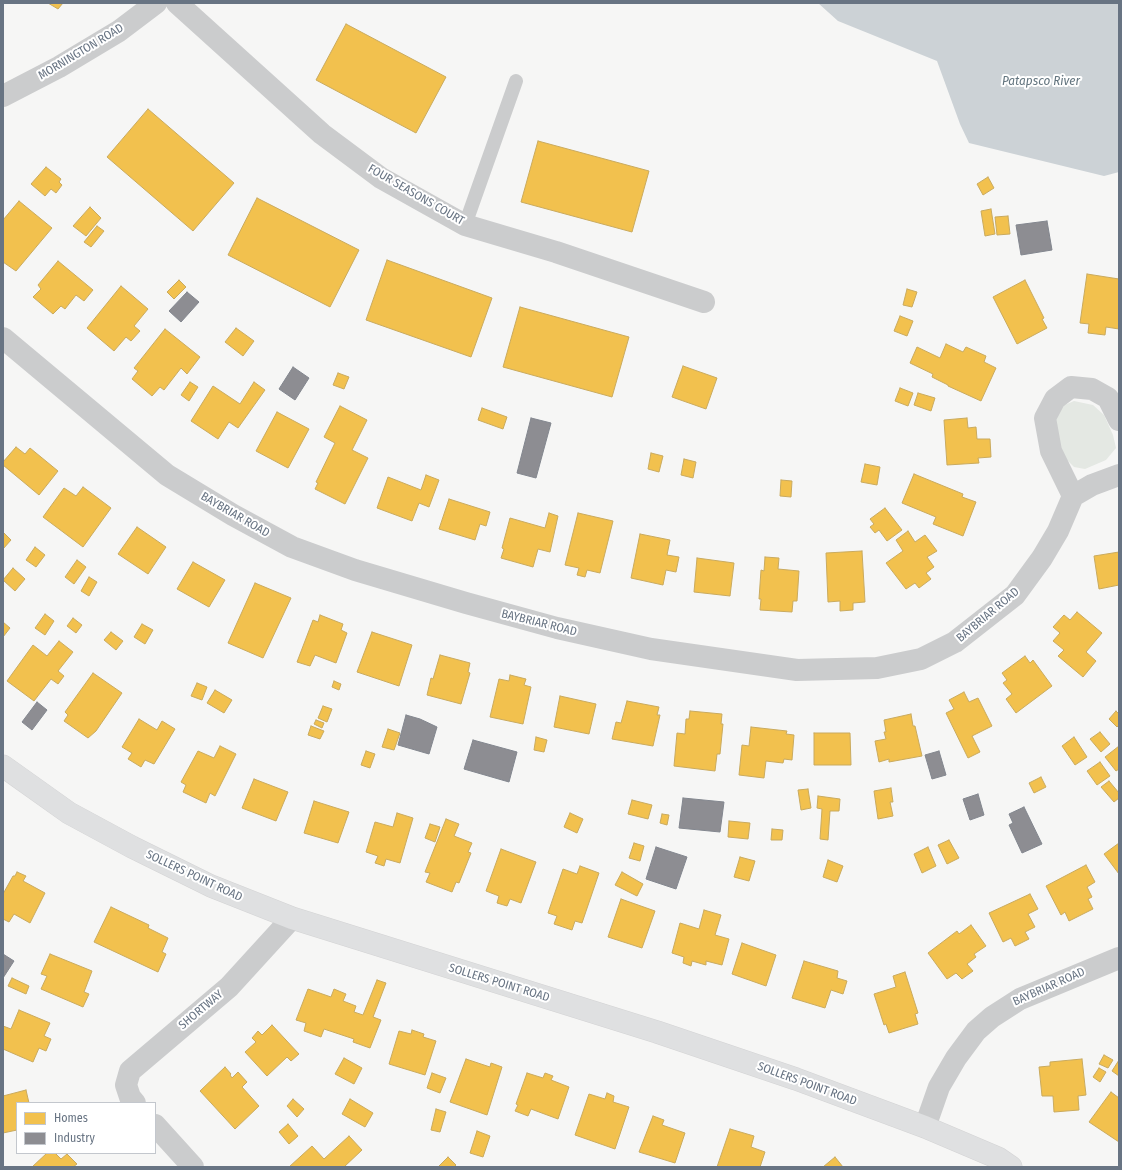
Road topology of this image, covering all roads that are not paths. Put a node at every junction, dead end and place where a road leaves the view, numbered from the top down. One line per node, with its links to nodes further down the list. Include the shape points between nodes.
1 (156, 3): 4 (street, MORNINGTON ROAD, via 119,31 59,67)
2 (177, 3): 5 (street, FOUR SEASONS COURT, via 322,134 381,178)
3 (516, 81): 5 (lane)
4 (3, 96)
5 (465, 224): 6 (street, FOUR SEASONS COURT)
6 (704, 302)
7 (3, 338): 10 (street, BAYBRIAR ROAD, via 167,475 292,547 355,570 549,626 651,649 720,660 797,670 877,668 921,658 956,642 1015,595 1058,531)
8 (1119, 420): 10 (street, via 1108,398 1092,389 1071,387 1055,399 1045,418 1050,450)
9 (1119, 475): 10 (street, via 1092,485)
10 (1073, 496)
11 (3, 766): 12 (main road, SOLLERS POINT ROAD, via 69,813 132,847 211,886)
12 (292, 918): 14 (street, SHORTWAY, via 229,987 130,1071 126,1085); 16 (main road, SOLLERS POINT ROAD, via 664,1034)
13 (1119, 958): 16 (street, BAYBRIAR ROAD, via 1020,998 992,1017 976,1031 956,1058 939,1087)
14 (134, 1102)
15 (156, 1126): 17 (street)
16 (925, 1127): 18 (main road, SOLLERS POINT ROAD, via 998,1158)
17 (193, 1167)
18 (1011, 1167)

